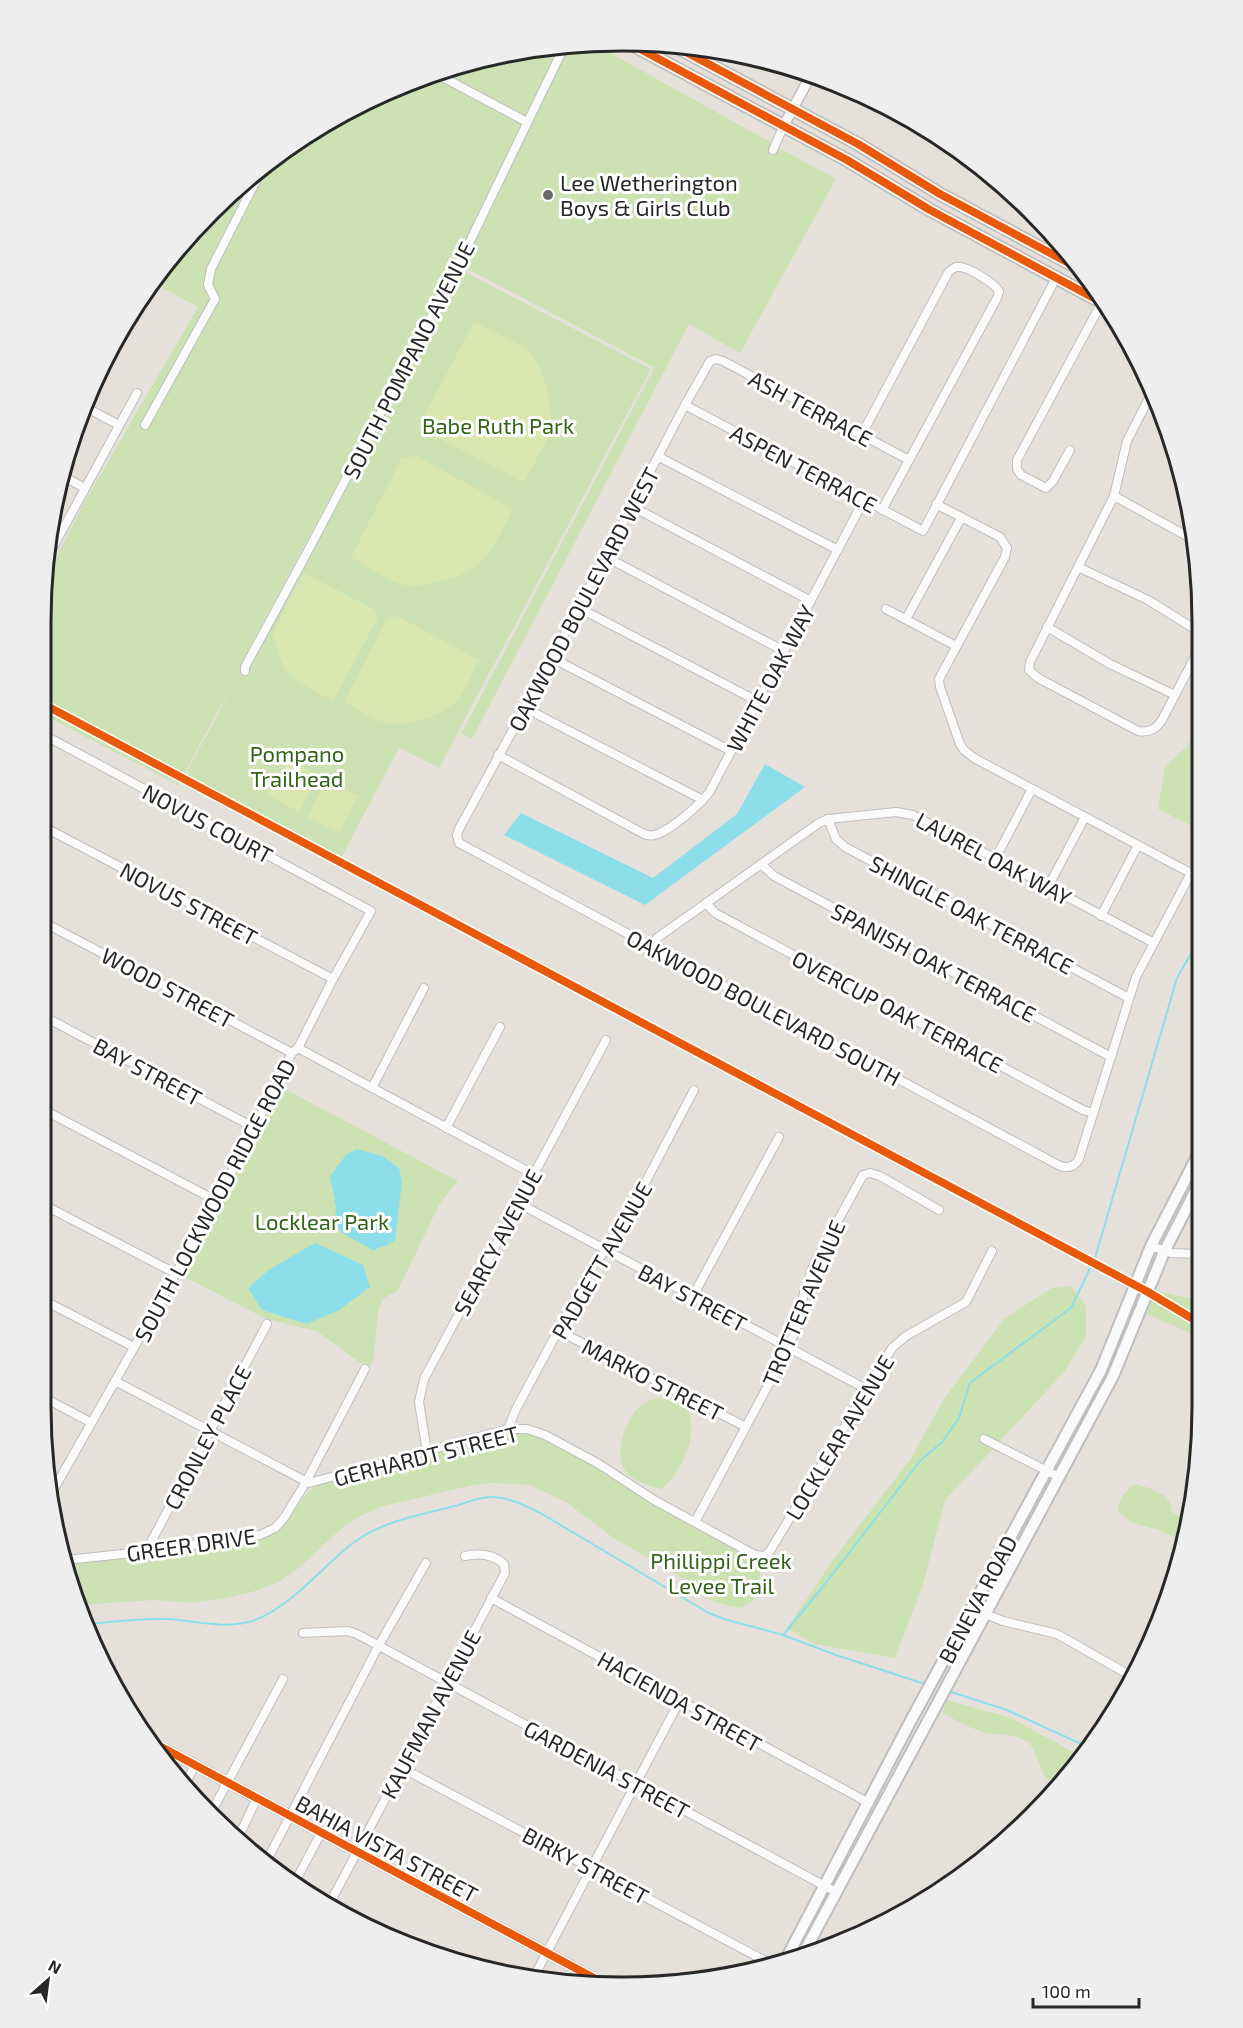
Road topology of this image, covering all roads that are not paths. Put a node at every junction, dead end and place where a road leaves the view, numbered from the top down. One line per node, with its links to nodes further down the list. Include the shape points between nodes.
1 (645, 52): 8 (main road)
2 (560, 55): 7 (street, SOUTH POMPANO AVENUE)
3 (704, 57): 6 (main road)
4 (446, 79): 7 (street)
5 (807, 82): 6 (street)
6 (793, 109): 8 (street); 11 (main road)
7 (527, 122): 49 (street, SOUTH POMPANO AVENUE, via 457,268)
8 (784, 125): 9 (street); 12 (main road)
9 (773, 150)
10 (253, 186): 21 (street, via 210,269 208,285 215,299)
11 (1062, 259)
12 (1056, 278): 13 (main road); 30 (street)
13 (1089, 296)
14 (1099, 310): 23 (street, via 1016,465 1021,475 1046,488)
15 (713, 359): 18 (street, OAKWOOD BOULEVARD WEST); 22 (street, ASH TERRACE)
16 (136, 393): 20 (street)
17 (1148, 400): 28 (street, via 1127,441)
18 (685, 405): 24 (street, OAKWOOD BOULEVARD WEST); 29 (street, ASPEN TERRACE)
19 (91, 410): 20 (street)
20 (119, 425): 27 (street)
21 (145, 425)
22 (862, 434): 25 (street, ASH TERRACE); 25 (street, via 948,273 960,267 994,284 999,293 996,301)
23 (1070, 450)
24 (659, 457): 31 (street, OAKWOOD BOULEVARD WEST); 36 (street)
25 (909, 460): 32 (street)
26 (69, 480): 27 (street)
27 (85, 488): 35 (street)
28 (1114, 496): 34 (street); 38 (street)
29 (864, 500): 32 (street, ASPEN TERRACE); 36 (street, WHITE OAK WAY)
30 (936, 504): 32 (street, ASPEN TERRACE, via 923,531); 33 (street)
31 (633, 507): 37 (street, OAKWOOD BOULEVARD WEST); 39 (street)
32 (882, 510)
33 (961, 518): 42 (street); 45 (street, via 999,537 1007,548)
34 (1185, 535)
35 (58, 537)
36 (838, 550): 39 (street, WHITE OAK WAY)
37 (606, 557): 40 (street, OAKWOOD BOULEVARD WEST); 46 (street)
38 (1078, 567): 43 (street); 44 (street, via 1148,600)
39 (811, 601): 46 (street, WHITE OAK WAY)
40 (579, 608): 47 (street, OAKWOOD BOULEVARD WEST); 51 (street)
41 (886, 609): 42 (street)
42 (906, 619): 45 (street)
43 (1047, 627): 50 (street, via 1110,664); 50 (street, via 1029,666 1030,672 1091,707 1138,731 1148,732 1158,726)
44 (1192, 627)
45 (956, 646): 56 (street, via 939,683 962,747 974,758)
46 (784, 651): 51 (street, WHITE OAK WAY)
47 (552, 658): 52 (street, OAKWOOD BOULEVARD WEST); 54 (street)
48 (1192, 662): 50 (street)
49 (245, 671)
50 (1175, 694)
51 (758, 701): 54 (street, WHITE OAK WAY)
52 (525, 708): 55 (street, OAKWOOD BOULEVARD WEST); 57 (street)
53 (51, 739): 68 (street, NOVUS COURT)
54 (731, 751): 57 (street, WHITE OAK WAY)
55 (498, 755): 57 (street, WHITE OAK WAY, via 653,836); 61 (street, OAKWOOD BOULEVARD WEST, via 459,829)
56 (1032, 789): 58 (street); 63 (street)
57 (703, 800)
58 (1085, 817): 62 (street); 66 (street)
59 (828, 819): 63 (street, LAUREL OAK WAY, via 909,813); 64 (street, LAUREL OAK WAY); 75 (street, SHINGLE OAK TERRACE, via 836,839 845,847)
60 (51, 831): 73 (street, NOVUS STREET)
61 (458, 841): 72 (street, OAKWOOD BOULEVARD SOUTH)
62 (1138, 845): 65 (street); 69 (street)
63 (995, 859): 66 (street, LAUREL OAK WAY)
64 (761, 864): 67 (street, LAUREL OAK WAY); 80 (street, SPANISH OAK TERRACE, via 784,882)
65 (1191, 873): 71 (street)
66 (1048, 886): 69 (street, LAUREL OAK WAY)
67 (706, 903): 72 (street, LAUREL OAK WAY, via 657,938); 83 (street, OVERCUP OAK TERRACE, via 715,913)
68 (371, 911): 73 (street, SOUTH LOCKWOOD RIDGE ROAD)
69 (1101, 915): 71 (street, LAUREL OAK WAY)
70 (51, 926): 79 (street, WOOD STREET)
71 (1154, 943): 75 (street)
72 (652, 948): 83 (street, OAKWOOD BOULEVARD SOUTH, via 1060,1166 1067,1168 1079,1159)
73 (333, 979): 79 (street, SOUTH LOCKWOOD RIDGE ROAD)
74 (424, 988): 81 (street)
75 (1129, 998): 80 (street)
76 (51, 1020): 85 (street, BAY STREET)
77 (500, 1028): 86 (street)
78 (606, 1040): 89 (street, SEARCY AVENUE)
79 (295, 1051): 81 (street, WOOD STREET); 85 (street, SOUTH LOCKWOOD RIDGE ROAD)
80 (1111, 1057): 83 (street)
81 (372, 1088): 86 (street, WOOD STREET)
82 (694, 1090): 96 (street, PADGETT AVENUE)
83 (1093, 1113)
84 (51, 1114): 91 (street)
85 (253, 1127): 91 (street, SOUTH LOCKWOOD RIDGE ROAD)
86 (446, 1128): 89 (street, WOOD STREET)
87 (779, 1137): 101 (street)
88 (1192, 1167): 95 (main road, BENEVA ROAD)
89 (533, 1174): 92 (street, SEARCY AVENUE)
90 (1192, 1197): 98 (main road, BENEVA ROAD)
91 (217, 1201): 100 (street, SOUTH LOCKWOOD RIDGE ROAD)
92 (518, 1203): 96 (street, BAY STREET); 116 (street, SEARCY AVENUE, via 422,1384 419,1407)
93 (51, 1209): 100 (street)
94 (939, 1210): 106 (street, TROTTER AVENUE, via 875,1174 866,1173 814,1264)
95 (1151, 1246): 98 (street); 117 (main road, BENEVA ROAD, via 1101,1370)
96 (606, 1251): 101 (street, BAY STREET); 104 (street, PADGETT AVENUE, via 595,1262)
97 (992, 1251): 109 (street, LOCKLEAR AVENUE, via 966,1302 896,1343)
98 (1164, 1251): 99 (street); 118 (main road, BENEVA ROAD, via 1113,1376)
99 (1192, 1254)
100 (175, 1274): 105 (street, SOUTH LOCKWOOD RIDGE ROAD)
101 (693, 1296): 106 (street, BAY STREET)
102 (51, 1304): 105 (street)
103 (267, 1324): 114 (street, CRONLEY PLACE)
104 (559, 1331): 112 (street, MARKO STREET); 113 (street, PADGETT AVENUE)
105 (134, 1347): 108 (street, SOUTH LOCKWOOD RIDGE ROAD)
106 (788, 1348): 109 (street, BAY STREET); 112 (street, TROTTER AVENUE)
107 (365, 1369): 119 (street, GREER DRIVE)
108 (115, 1381): 111 (street, SOUTH LOCKWOOD RIDGE ROAD); 114 (street, GERHARDT STREET)
109 (868, 1390): 124 (street, LOCKLEAR AVENUE)
110 (51, 1402): 111 (street)
111 (90, 1422): 120 (street, SOUTH LOCKWOOD RIDGE ROAD)
112 (746, 1427): 121 (street, TROTTER AVENUE)
113 (508, 1430): 116 (street, GERHARDT STREET); 121 (street, GERHARDT STREET, via 527,1429 545,1435)
114 (209, 1431): 119 (street, GERHARDT STREET); 122 (street, CRONLEY PLACE, via 151,1542)
115 (984, 1439): 117 (street)
116 (427, 1452): 119 (street, GERHARDT STREET)
117 (1046, 1470): 118 (street); 128 (main road, BENEVA ROAD)
118 (1059, 1477): 129 (main road, BENEVA ROAD)
119 (306, 1482): 122 (street, GREER DRIVE, via 271,1532)
120 (56, 1484)
121 (695, 1522): 124 (street, GERHARDT STREET, via 755,1555)
122 (151, 1551): 125 (street, GREER DRIVE)
123 (465, 1556): 127 (street, KAUFMAN AVENUE, via 484,1555 504,1564 505,1573)
124 (765, 1556)
125 (72, 1559)
126 (426, 1563): 131 (street)
127 (491, 1598): 134 (street, KAUFMAN AVENUE); 135 (street, HACIENDA STREET)
128 (973, 1609): 129 (street); 143 (main road, BENEVA ROAD)
129 (985, 1615): 132 (street, via 1057,1634); 153 (main road, BENEVA ROAD)
130 (303, 1633): 131 (street, GARDENIA STREET, via 348,1631)
131 (379, 1645): 134 (street, GARDENIA STREET); 145 (street)
132 (1126, 1673)
133 (283, 1679): 140 (street)
134 (446, 1683): 138 (street, KAUFMAN AVENUE); 141 (street, GARDENIA STREET)
135 (680, 1700): 141 (street); 143 (street, HACIENDA STREET)
136 (166, 1750): 137 (street, BAHIA VISTA STREET)
137 (195, 1765): 139 (street); 140 (street, BAHIA VISTA STREET)
138 (402, 1768): 148 (street, KAUFMAN AVENUE); 150 (street, BIRKY STREET)
139 (189, 1778)
140 (227, 1783): 142 (street, BAHIA VISTA STREET); 144 (street)
141 (635, 1785): 150 (street); 152 (street, GARDENIA STREET)
142 (257, 1798): 145 (street, BAHIA VISTA STREET); 146 (street)
143 (869, 1803): 152 (main road, BENEVA ROAD)
144 (215, 1806)
145 (290, 1816): 147 (street, BAHIA VISTA STREET); 149 (street)
146 (241, 1831)
147 (321, 1833): 148 (street, BAHIA VISTA STREET); 151 (street)
148 (357, 1853): 154 (street, KAUFMAN AVENUE); 157 (street, BAHIA VISTA STREET)
149 (270, 1855)
150 (591, 1868): 157 (street); 158 (street, BIRKY STREET)
151 (299, 1877)
152 (825, 1886): 153 (street, GARDENIA STREET); 156 (main road, BENEVA ROAD)
153 (836, 1892): 155 (main road, BENEVA ROAD)
154 (332, 1899)
155 (807, 1946)
156 (789, 1952)
157 (547, 1953): 159 (street); 160 (street, BAHIA VISTA STREET)
158 (762, 1959)
159 (537, 1970)
160 (590, 1976)

